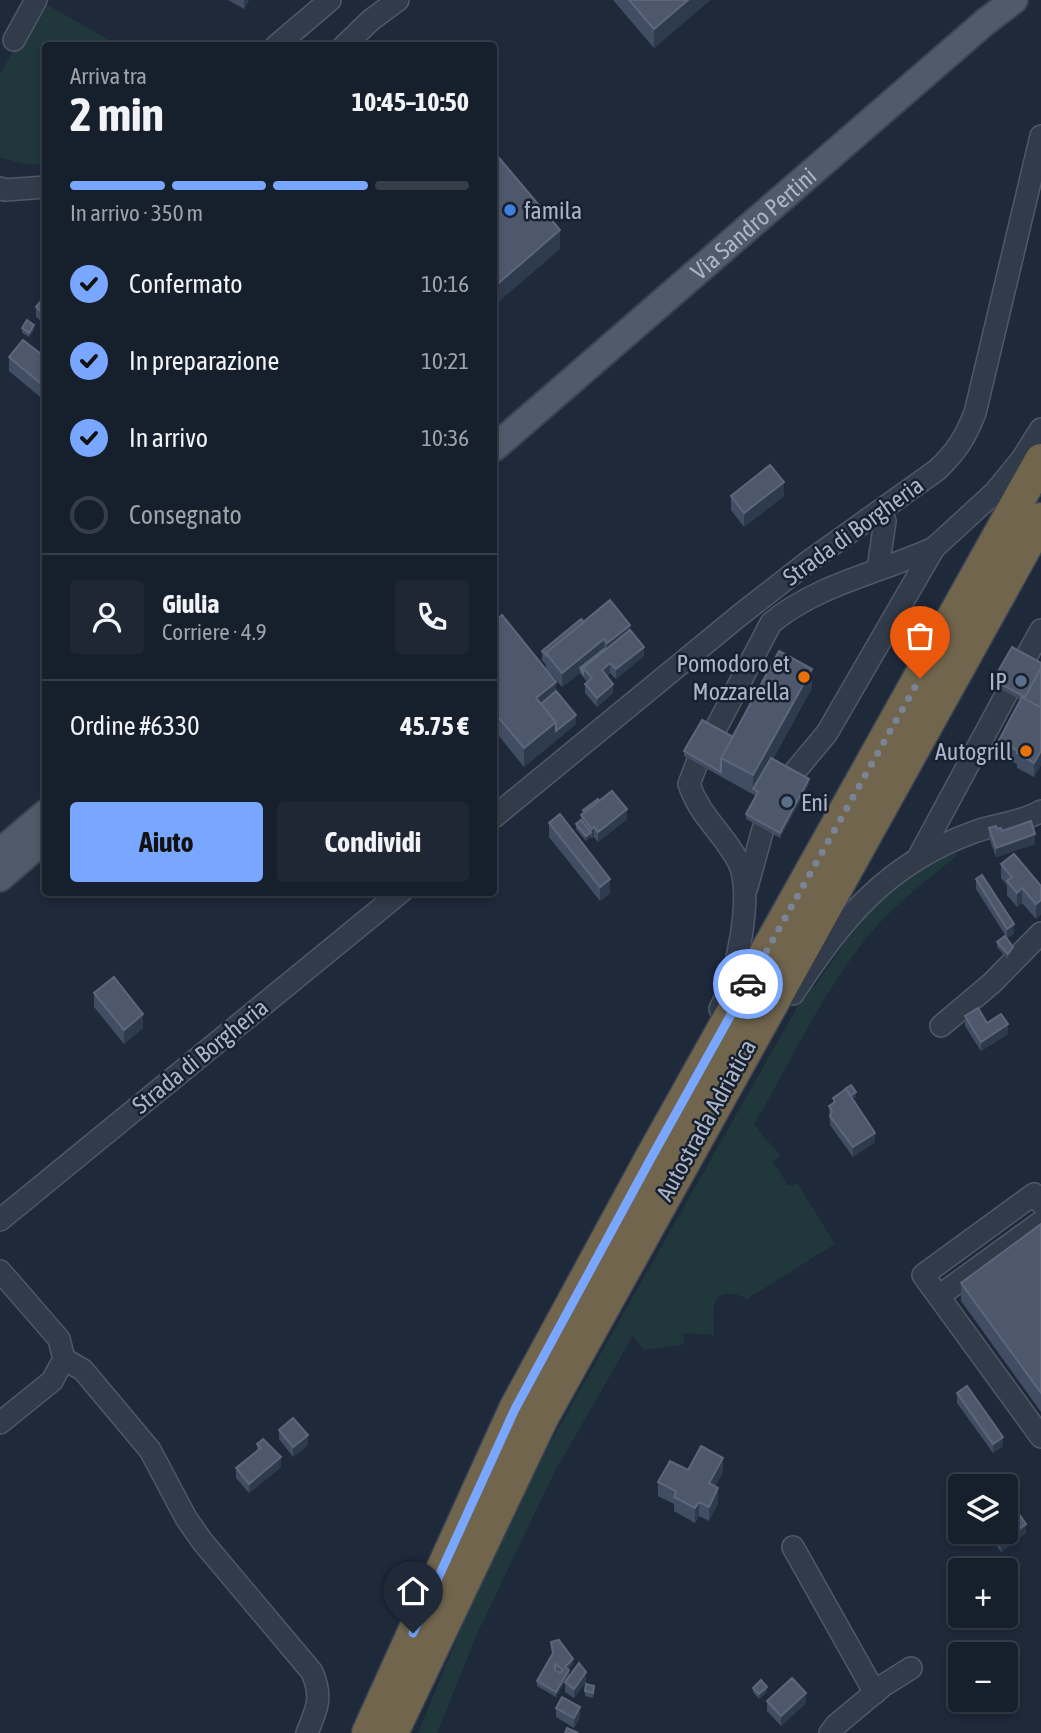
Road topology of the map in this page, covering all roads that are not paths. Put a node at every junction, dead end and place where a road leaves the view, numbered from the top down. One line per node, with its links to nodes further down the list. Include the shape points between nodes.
1 (36, 0): 6 (street)
2 (330, 0): 7 (street)
3 (398, 0): 8 (street)
4 (983, 0): 12 (main road, Via Sandro Pertini)
5 (1014, 0): 14 (main road, Via Sandro Pertini)
6 (14, 40)
7 (280, 42)
8 (348, 42)
9 (1041, 135): 16 (street, Strada di Borgheria, via 975,413 965,438 937,470)
10 (42, 187): 11 (street)
11 (0, 188)
12 (497, 421)
13 (1041, 429): 18 (street, via 995,492)
14 (497, 445)
15 (1041, 460): 39 (highway, Autostrada Adriatica)
16 (880, 511): 19 (street, via 885,520); 27 (street, Strada di Borgheria, via 740,615)
17 (1041, 519): 38 (highway, Autostrada Adriatica)
18 (934, 548): 19 (street); 25 (street, via 827,733)
19 (878, 569): 23 (street, via 807,598 771,623)
20 (1041, 630): 21 (street)
21 (1025, 659)
22 (1007, 692): 32 (street)
23 (714, 732)
24 (697, 763): 35 (street, via 688,784 695,803 737,859)
25 (792, 775)
26 (1041, 811): 32 (street, via 975,831)
27 (497, 815)
28 (42, 816): 31 (main road)
29 (763, 829): 35 (street)
30 (42, 841): 33 (main road)
31 (0, 852)
32 (919, 856): 38 (street, via 879,886 847,919)
33 (0, 878)
34 (396, 896): 41 (street, Strada di Borgheria)
35 (744, 899): 39 (street, via 739,953 728,993 678,1090)
36 (1040, 934): 37 (street)
37 (941, 1026)
38 (692, 1144): 53 (highway, Autostrada Adriatica, via 542,1418)
39 (650, 1160): 52 (highway, Autostrada Adriatica, via 515,1409)
40 (1041, 1203): 44 (street, via 1034,1194 923,1275)
41 (0, 1220)
42 (1041, 1222): 44 (street)
43 (0, 1271): 45 (street, via 59,1339)
44 (939, 1296): 47 (street)
45 (64, 1360): 46 (street, via 52,1381); 51 (street, via 83,1370 150,1450 202,1541 312,1672 319,1690)
46 (0, 1423)
47 (1041, 1437)
48 (793, 1548): 50 (street)
49 (911, 1668): 50 (street)
50 (875, 1693): 54 (street)
51 (307, 1733)
52 (368, 1733)
53 (392, 1733)
54 (830, 1733)

